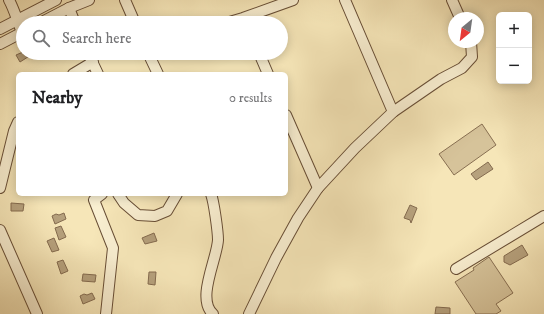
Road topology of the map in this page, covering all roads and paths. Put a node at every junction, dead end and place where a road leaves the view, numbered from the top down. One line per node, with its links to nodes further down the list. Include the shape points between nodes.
1 (10, 0): 15 (street)
2 (56, 0): 10 (street)
3 (89, 0): 8 (street)
4 (125, 0): 13 (street)
5 (293, 0): 14 (street)
6 (345, 0): 28 (street)
7 (452, 0): 9 (street)
8 (68, 8): 11 (street); 12 (street)
9 (457, 12)
10 (24, 16)
11 (53, 16)
12 (72, 16)
13 (132, 16)
14 (256, 16)
15 (16, 20): 16 (street)
16 (0, 29)
17 (16, 36): 18 (street)
18 (0, 44)
19 (471, 48): 28 (street, via 472,57 462,68)
20 (88, 60): 24 (street)
21 (91, 60): 25 (street)
22 (151, 60): 26 (street)
23 (262, 60): 27 (street)
24 (75, 72)
25 (97, 72)
26 (157, 72)
27 (267, 72)
28 (393, 112): 32 (street)
29 (288, 120): 32 (street)
30 (16, 126): 31 (street)
31 (0, 188)
32 (318, 188): 43 (street, via 276,258)
33 (99, 196): 41 (street, via 94,200 113,248)
34 (119, 196): 35 (street, via 138,214 155,216 167,211)
35 (176, 196)
36 (211, 196): 42 (street, via 218,240 206,295 210,312)
37 (544, 216): 39 (street)
38 (0, 230): 40 (street)
39 (456, 269)
40 (37, 314)
41 (106, 314)
42 (213, 314)
43 (249, 314)

